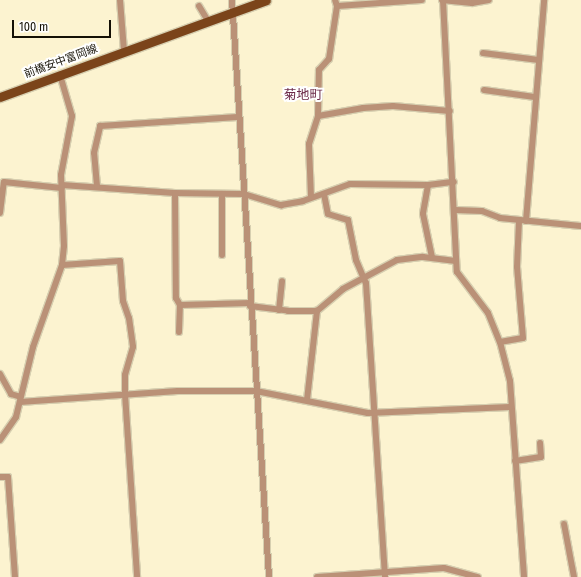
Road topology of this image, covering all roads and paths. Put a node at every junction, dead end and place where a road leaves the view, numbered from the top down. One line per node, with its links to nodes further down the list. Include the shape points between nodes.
1 (120, 0): 12 (street)
2 (232, 0): 10 (street)
3 (266, 0): 10 (main road, 前橋安中富岡線)
4 (422, 0): 8 (street)
5 (442, 0): 6 (street); 19 (street)
6 (489, 0)
7 (544, 0): 14 (street)
8 (336, 3): 20 (street, via 329,59 319,70)
9 (199, 6): 11 (street)
10 (232, 12): 11 (main road, 前橋安中富岡線); 21 (street)
11 (208, 21): 12 (main road, 前橋安中富岡線)
12 (124, 51): 15 (main road, 前橋安中富岡線)
13 (483, 53): 14 (street)
14 (539, 60): 18 (street)
15 (60, 75): 17 (main road, 前橋安中富岡線); 25 (street, via 72,116 61,175)
16 (484, 90): 18 (street)
17 (0, 97)
18 (535, 97): 34 (street)
19 (450, 111): 20 (street, via 393,106); 22 (street)
20 (318, 116): 30 (street, via 308,153)
21 (238, 117): 24 (street, via 100,126 94,153); 28 (street)
22 (454, 182): 23 (street); 31 (street)
23 (428, 185): 29 (street, via 350,184); 37 (street, via 423,214)
24 (97, 186): 25 (street); 26 (street)
25 (62, 187): 32 (street, via 4,182); 39 (street)
26 (175, 193): 27 (street); 42 (street, via 176,298)
27 (222, 194): 28 (street); 36 (street)
28 (244, 194): 30 (street, via 281,205); 43 (street)
29 (324, 194): 30 (street); 40 (street, via 328,214 348,220 354,254)
30 (311, 197)
31 (455, 210): 33 (street, via 482,211 500,218); 38 (street)
32 (0, 213)
33 (519, 221): 34 (street); 47 (street, via 517,267 523,338)
34 (526, 221): 35 (street)
35 (581, 226)
36 (222, 255)
37 (432, 257): 38 (street); 40 (street, via 397,260)
38 (456, 261): 47 (street, via 457,272 488,313)
39 (62, 265): 50 (street, via 120,261 123,301 129,318 133,347 125,375); 51 (street, via 33,348)
40 (364, 277): 45 (street, via 328,299); 54 (street)
41 (282, 281): 44 (street)
42 (180, 305): 43 (street); 46 (street)
43 (250, 305): 44 (street); 49 (street)
44 (279, 310): 45 (street)
45 (317, 311): 52 (street)
46 (179, 332)
47 (500, 342): 53 (street, via 510,381)
48 (0, 374): 51 (street, via 11,394)
49 (256, 391): 50 (street); 52 (street); 63 (street)
50 (125, 394): 51 (street); 62 (street)
51 (20, 400): 55 (street, via 13,424)
52 (307, 400): 54 (street)
53 (510, 406): 54 (street); 57 (street)
54 (375, 413): 60 (street)
55 (0, 440)
56 (540, 443): 57 (street, via 541,458)
57 (515, 461): 66 (street)
58 (0, 477): 61 (street, via 8,477)
59 (564, 524): 67 (street)
60 (385, 575): 64 (street); 65 (street, via 444,568)
61 (15, 577)
62 (137, 577)
63 (269, 577)
64 (317, 577)
65 (478, 577)
66 (524, 577)
67 (574, 577)

